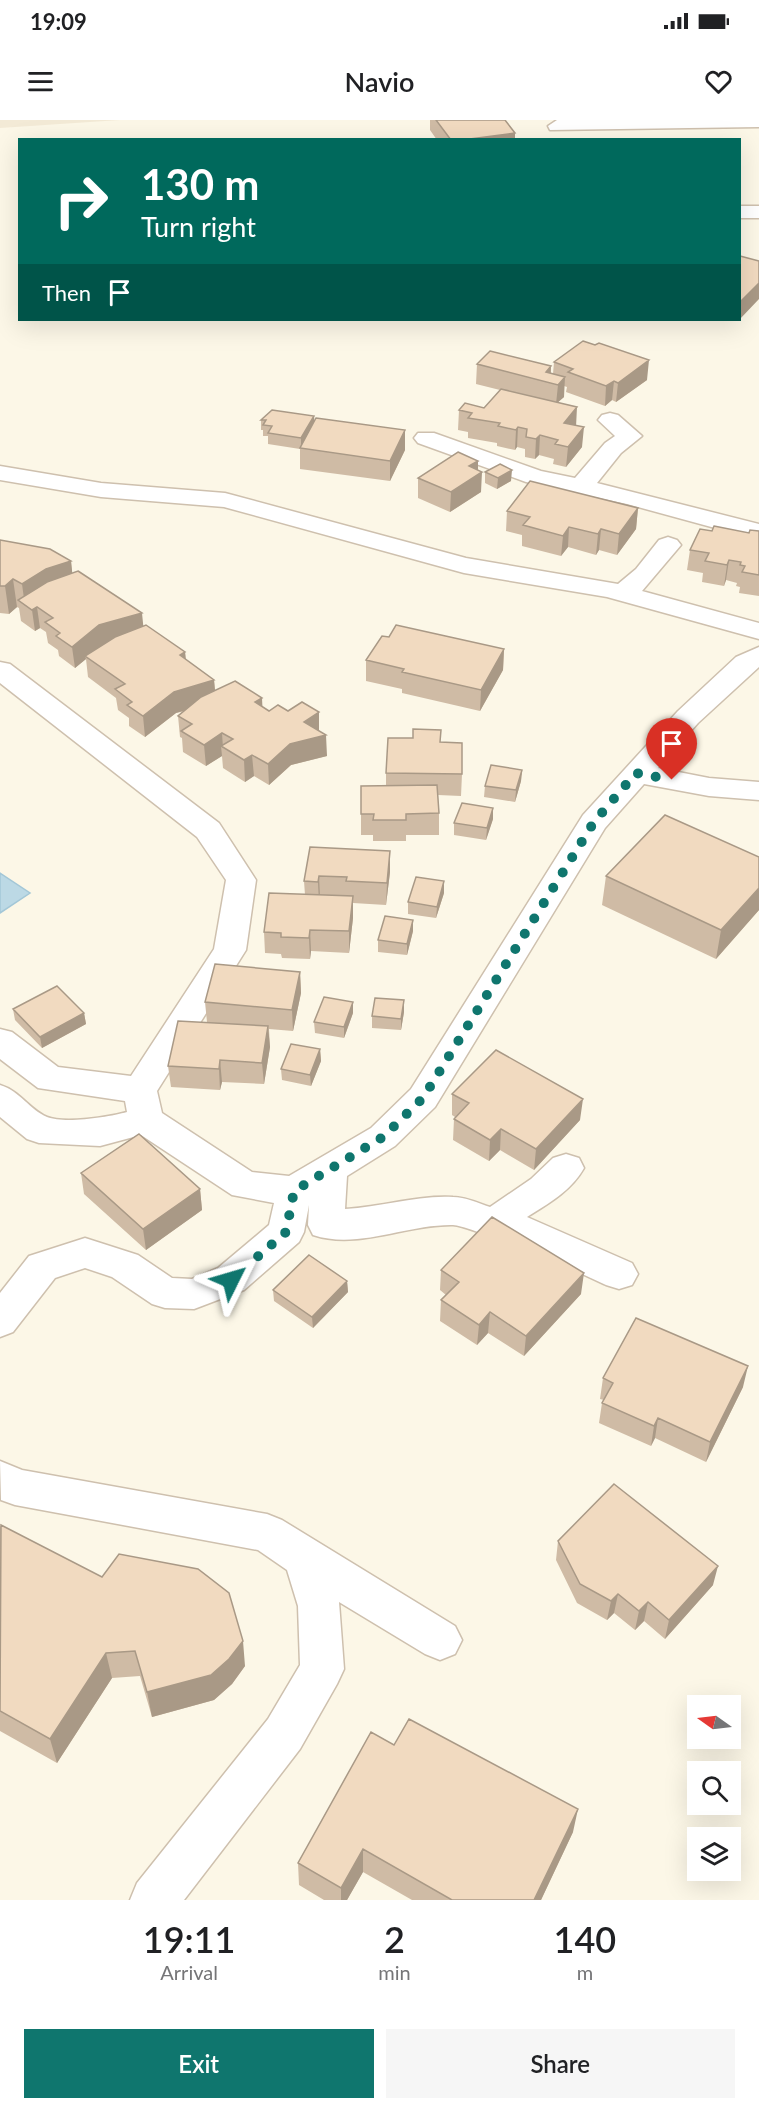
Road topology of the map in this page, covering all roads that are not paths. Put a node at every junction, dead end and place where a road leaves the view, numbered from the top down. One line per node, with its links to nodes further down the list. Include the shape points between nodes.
1 (759, 122): 2 (street)
2 (554, 123): 3 (street)
3 (575, 138)
4 (741, 212): 5 (street)
5 (759, 212)
6 (610, 420): 9 (street, via 630,436 614,448)
7 (426, 438): 9 (street, via 535,477)
8 (0, 473): 12 (street, via 100,490 225,500 464,565)
9 (581, 486): 10 (street)
10 (759, 532)
11 (668, 545): 12 (street, via 645,574)
12 (622, 594): 13 (street)
13 (759, 631)
14 (759, 655): 16 (street, via 688,717)
15 (0, 670): 20 (street, via 208,830 241,880 230,950)
16 (636, 773): 17 (street, via 709,788); 22 (street, via 594,822 423,1098 383,1137)
17 (759, 790)
18 (0, 1041): 20 (street, via 50,1079)
19 (0, 1098): 20 (street, via 39,1130 100,1133)
20 (143, 1105): 23 (street, via 203,1160 245,1185)
21 (566, 1168): 24 (street)
22 (330, 1171): 23 (street); 24 (street, via 326,1225 456,1211)
23 (294, 1191): 26 (street, via 286,1232 231,1280 194,1294 165,1293 125,1266 85,1253 42,1267)
24 (497, 1222): 25 (street)
25 (618, 1274)
26 (0, 1321)
27 (0, 1479): 28 (street, via 15,1487 267,1533)
28 (305, 1558): 29 (street); 30 (street, via 319,1606 321,1670 284,1734)
29 (440, 1640)
30 (153, 1900)

